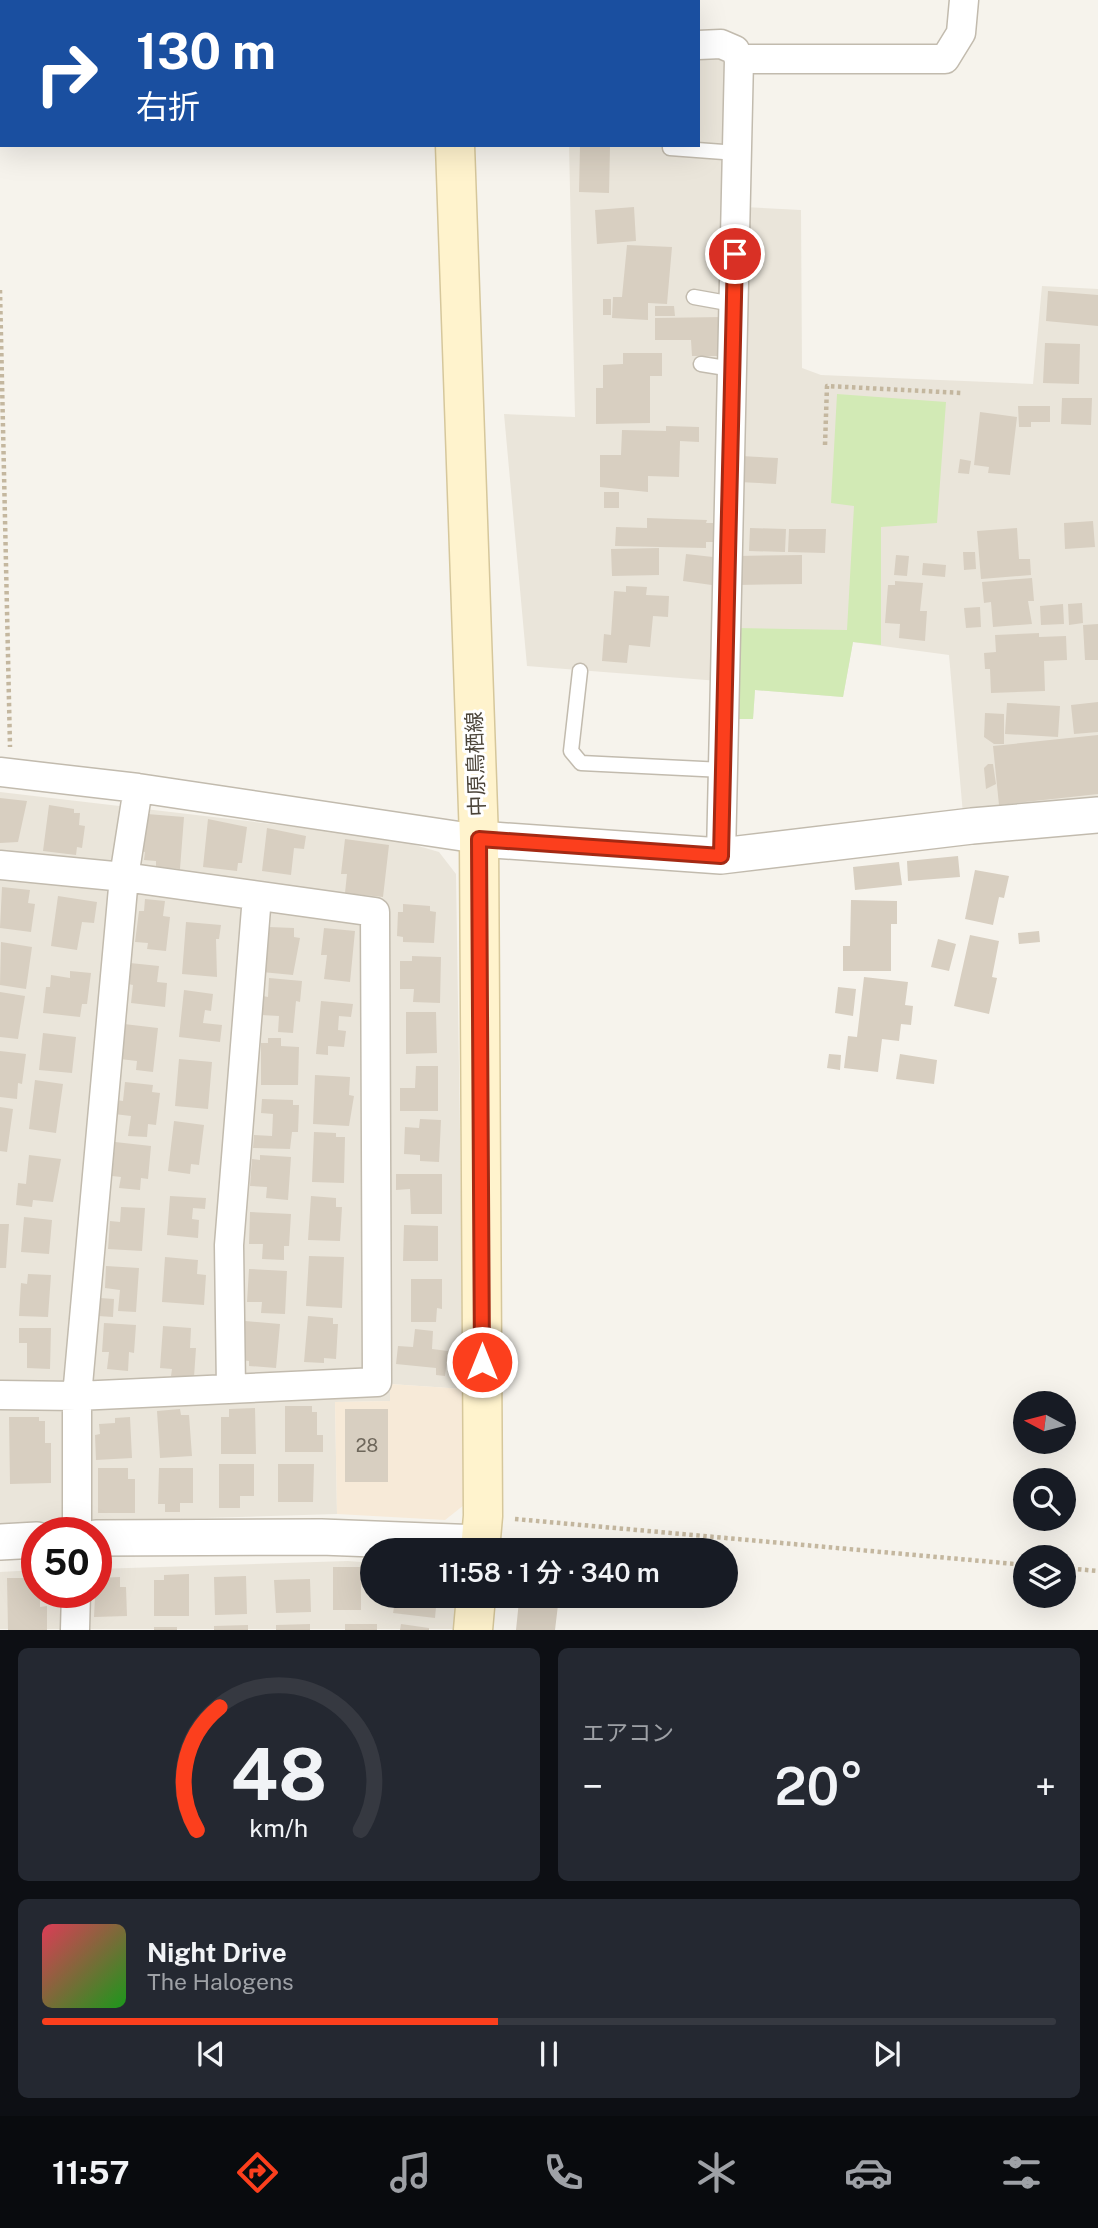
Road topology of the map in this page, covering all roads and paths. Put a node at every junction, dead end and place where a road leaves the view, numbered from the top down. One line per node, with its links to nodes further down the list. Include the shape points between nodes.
1 (964, 0): 3 (street, via 961,33 944,59)
2 (700, 45): 3 (street, via 721,44 735,50)
3 (739, 60): 6 (street)
4 (454, 147): 19 (main road, 中原鳥栖線)
5 (670, 148): 6 (lane)
6 (737, 153): 9 (street)
7 (0, 290): 16 (path)
8 (694, 297): 9 (lane)
9 (733, 304): 11 (street)
10 (701, 364): 11 (lane)
11 (732, 369): 15 (street)
12 (962, 393): 13 (path, via 827,386)
13 (825, 445)
14 (580, 671): 15 (lane, via 571,751 581,763)
15 (723, 771): 20 (street)
16 (5, 772): 17 (street)
17 (138, 788): 19 (street); 22 (street)
18 (1098, 815): 20 (street)
19 (479, 839): 20 (street); 28 (main road, 中原鳥栖線)
20 (721, 856)
21 (0, 865): 22 (street)
22 (124, 877): 23 (street); 26 (street)
23 (257, 896): 24 (street, via 229,1245); 24 (street, via 375,912 377,1382)
24 (230, 1389): 26 (street)
25 (0, 1395): 26 (street)
26 (77, 1396): 27 (street)
27 (77, 1517)
28 (481, 1537): 29 (street); 32 (path)
29 (112, 1538)
30 (21, 1541): 31 (street)
31 (0, 1542)
32 (1013, 1564)
33 (1076, 1569): 34 (path)
34 (1098, 1571)
35 (76, 1608): 37 (street)
36 (475, 1608): 38 (main road)
37 (75, 1629)
38 (473, 1629)

